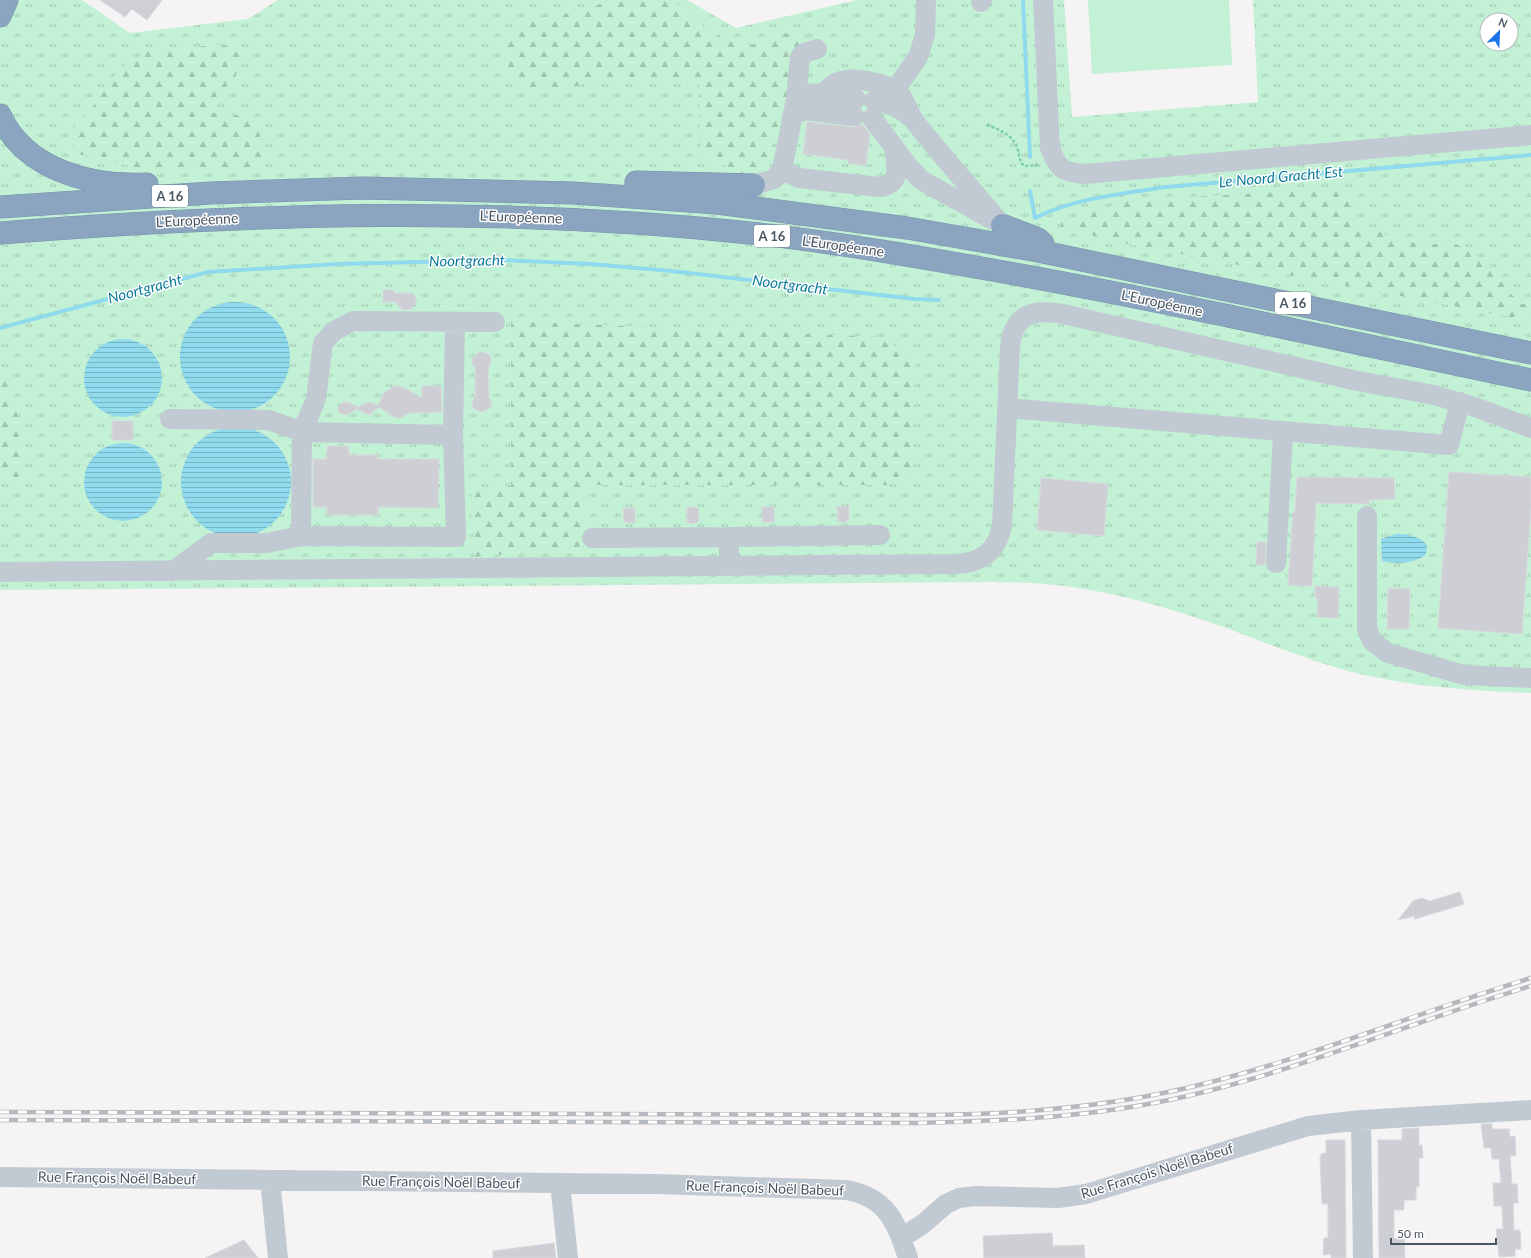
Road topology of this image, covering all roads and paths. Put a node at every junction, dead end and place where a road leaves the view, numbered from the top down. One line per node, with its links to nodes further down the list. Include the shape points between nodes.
1 (7, 0): 4 (highway)
2 (1043, 0): 16 (street, via 1050,148)
3 (921, 9): 6 (street, via 925,35 918,57)
4 (0, 16)
5 (817, 49): 8 (street, via 800,57)
6 (895, 90): 7 (street, via 877,83 846,80 832,84); 11 (street)
7 (822, 93): 8 (street, via 806,94); 9 (street)
8 (795, 107): 9 (street, via 805,110); 17 (street)
9 (864, 108): 11 (street, via 886,102 899,108); 14 (street)
10 (0, 115): 20 (highway, via 12,136 28,152 46,164 90,180 131,185 222,180)
11 (913, 120): 15 (street)
12 (987, 125): 16 (path, via 1004,132 1016,145 1020,162 1024,166)
13 (1531, 135): 16 (street, via 1084,174 1067,172)
14 (894, 148): 17 (street, via 897,171 894,181 889,186 799,178); 18 (street)
15 (944, 152): 18 (street, via 930,174); 23 (street)
16 (1056, 164)
17 (782, 170): 19 (street, via 774,179)
18 (921, 180): 23 (street)
19 (754, 185): 21 (highway, via 568,181)
20 (340, 188): 21 (highway, L'Européenne / A 16); 22 (highway, L'Européenne / A 16, via 211,193)
21 (451, 190): 25 (highway, L'Européenne / A 16, via 593,194 724,204 927,232)
22 (0, 207)
23 (1002, 225): 25 (highway, via 1038,239)
24 (0, 233): 28 (highway, L'Européenne / A 16, via 204,220 391,214 522,216 670,226 765,235 946,262 1110,292)
25 (1055, 254): 29 (highway, L'Européenne / A 16)
26 (455, 322): 27 (street); 36 (street, via 353,321 334,331 323,343 316,399); 38 (street)
27 (495, 322)
28 (1353, 342): 30 (highway, L'Européenne / A 16); 31 (highway, via 1458,374)
29 (1531, 353)
30 (1531, 380)
31 (1531, 390)
32 (1460, 402): 33 (street, via 1047,312 1027,315 1014,327 1010,346); 35 (street); 37 (street, via 1449,445)
33 (1008, 408): 37 (street); 45 (street, via 1002,526 998,541 984,557 972,562 955,564)
34 (170, 419): 36 (street, via 269,420)
35 (1531, 428)
36 (302, 432): 38 (street); 41 (street)
37 (1283, 432): 44 (street)
38 (453, 435): 41 (street, via 456,537)
39 (1367, 516): 48 (street, via 1367,629 1377,646 1388,653 1464,674)
40 (880, 535): 42 (street)
41 (301, 536): 46 (street, via 267,543 211,543)
42 (729, 537): 43 (street); 45 (street)
43 (592, 538)
44 (1276, 563)
45 (729, 566): 46 (street)
46 (173, 571): 47 (street)
47 (0, 572)
48 (1531, 678)
49 (1531, 1110): 50 (street); 51 (street, Rue François Noël Babeuf)
50 (1531, 1114)
51 (1361, 1120): 55 (street, Rue François Noël Babeuf, via 1298,1128 1107,1188 1077,1195 1048,1198 959,1198 946,1204); 59 (street)
52 (0, 1177): 53 (street, Rue François Noël Babeuf)
53 (270, 1180): 54 (street, Rue François Noël Babeuf); 56 (street)
54 (560, 1183): 55 (street, Rue François Noël Babeuf, via 707,1185 854,1192 867,1196 886,1209); 57 (street)
55 (902, 1238): 58 (street)
56 (278, 1258)
57 (568, 1258)
58 (908, 1258)
59 (1363, 1258)

